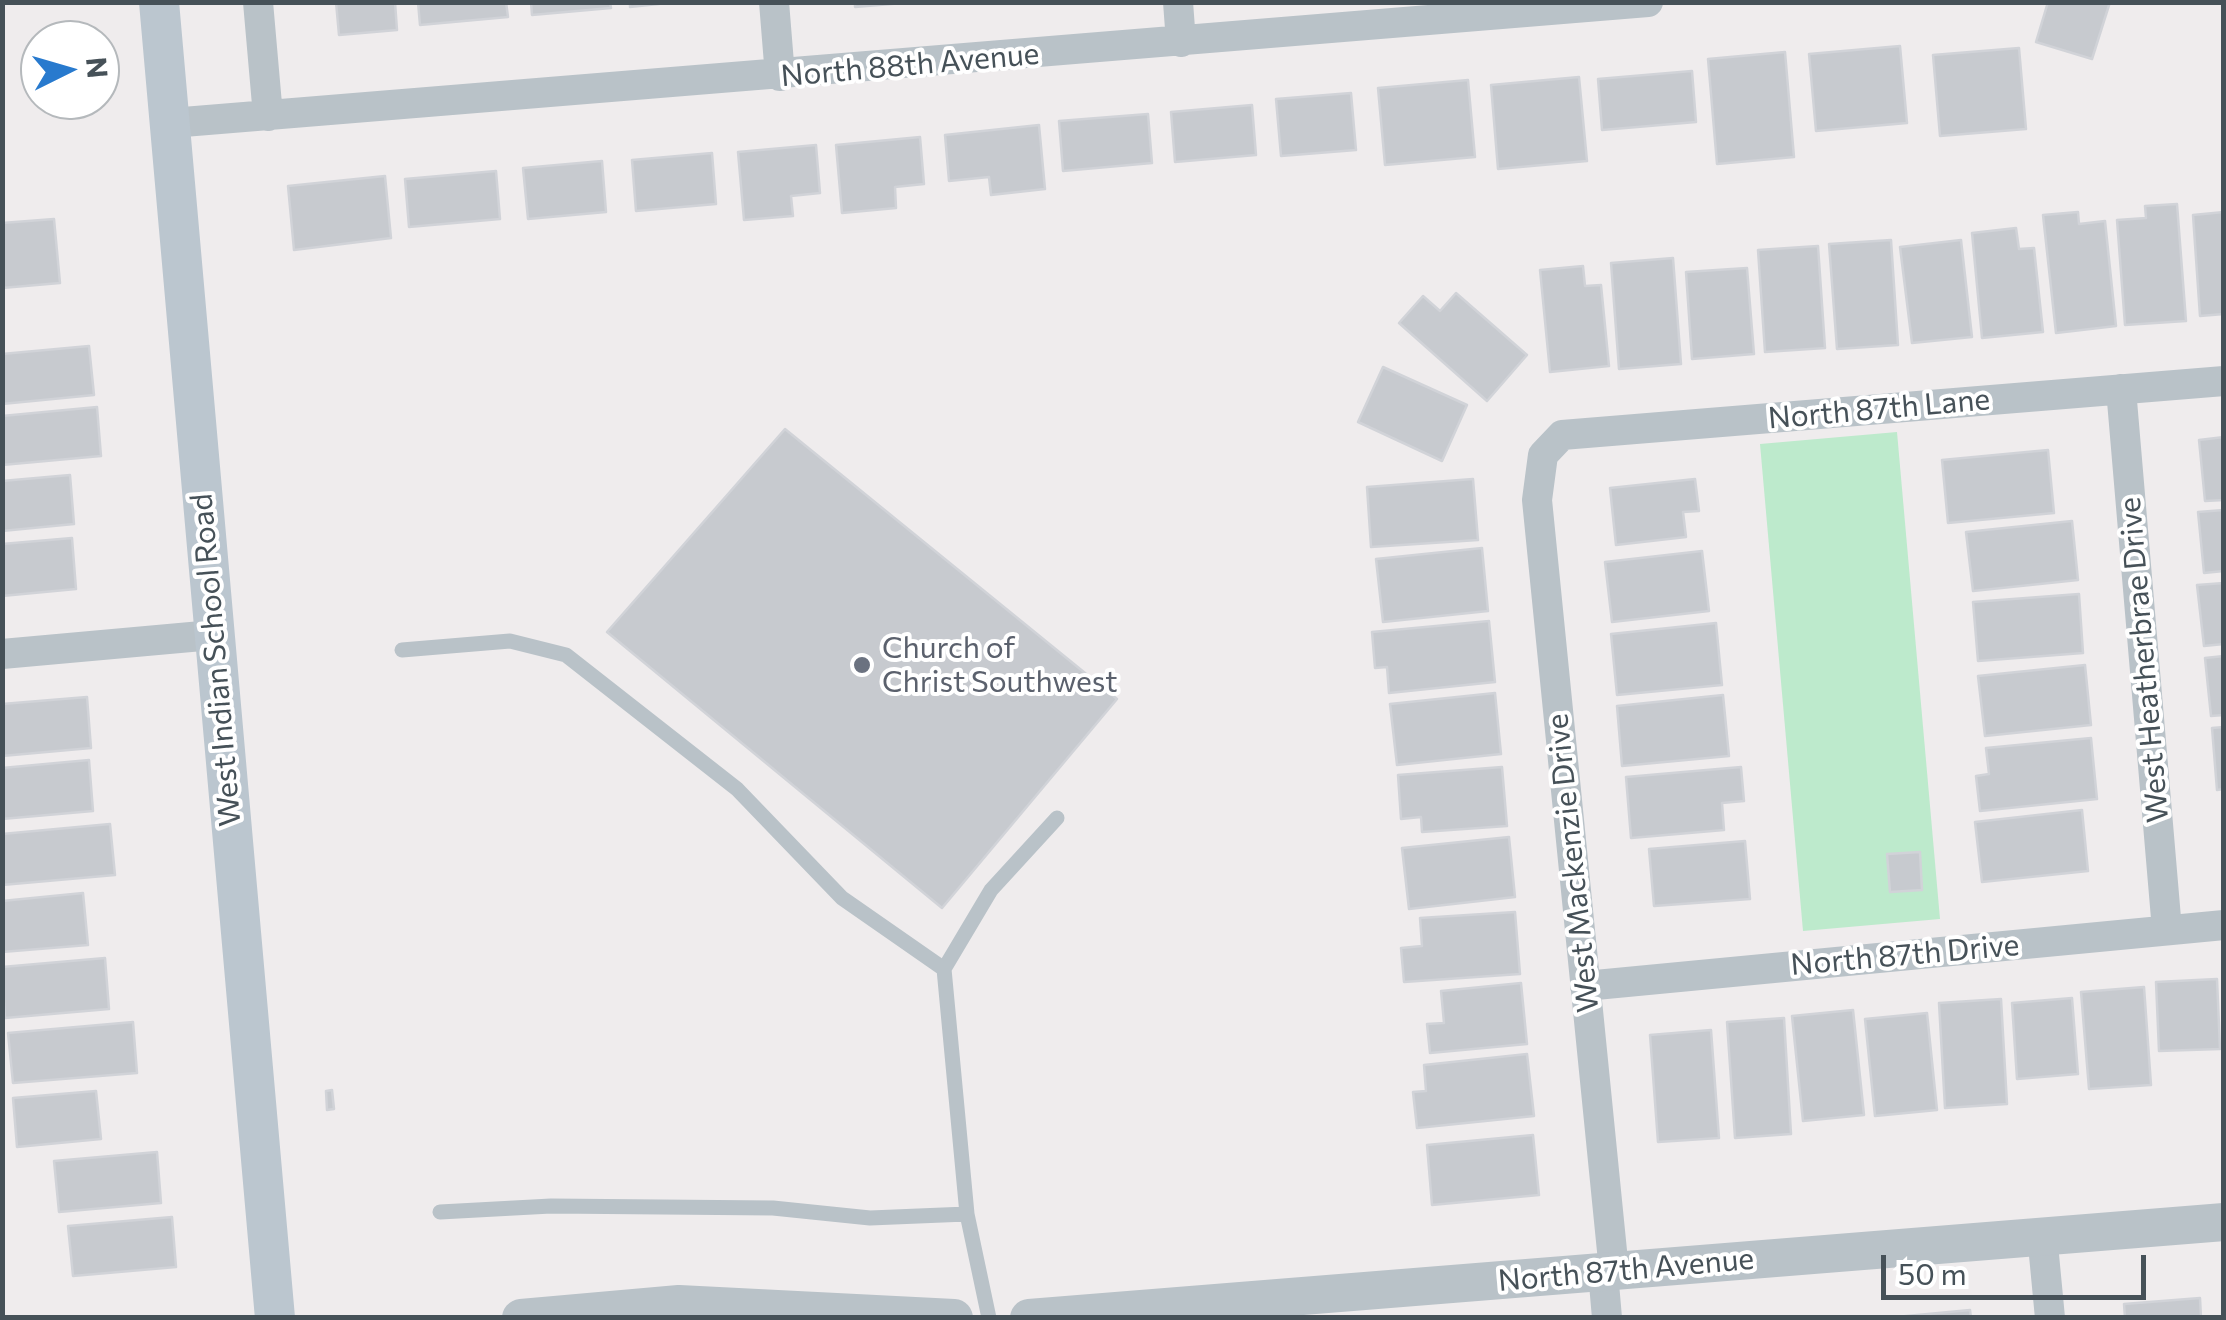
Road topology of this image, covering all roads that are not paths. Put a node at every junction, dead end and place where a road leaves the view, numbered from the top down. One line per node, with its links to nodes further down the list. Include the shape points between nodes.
1 (160, 2): 10 (main road, West Indian School Road)
2 (258, 2): 9 (street)
3 (774, 2): 8 (street)
4 (1178, 2): 7 (street)
5 (1648, 2): 6 (street, North 88th Avenue)
6 (1580, 5): 7 (street, North 88th Avenue)
7 (1181, 42): 8 (street, North 88th Avenue)
8 (780, 76): 9 (street, North 88th Avenue)
9 (268, 116): 10 (street, North 88th Avenue)
10 (170, 123): 14 (main road, West Indian School Road)
11 (2224, 381): 12 (street, North 87th Lane)
12 (2121, 389): 13 (street, North 87th Lane, via 1562,436); 19 (street, West Heatherbrae Drive)
13 (1543, 456): 21 (street, West Mackenzie Drive, via 1537,500)
14 (213, 635): 16 (street); 28 (main road, West Indian School Road)
15 (402, 650): 20 (lane, via 510,641 566,655 737,789 842,898)
16 (2, 654)
17 (1058, 818): 20 (lane, via 991,890)
18 (2224, 924): 19 (street, North 87th Drive)
19 (2167, 930): 21 (street, North 87th Drive)
20 (944, 970): 23 (lane)
21 (1586, 986): 26 (street, West Mackenzie Drive)
22 (440, 1212): 23 (lane, via 551,1206 774,1208 870,1218)
23 (968, 1214): 31 (lane)
24 (2224, 1222): 25 (street, North 87th Avenue)
25 (2042, 1234): 26 (street, North 87th Avenue); 34 (street)
26 (1609, 1272): 27 (street, North 87th Avenue); 33 (street, West Mackenzie Drive)
27 (1186, 1311): 32 (street, North 87th Avenue)
28 (275, 1318)
29 (521, 1318): 30 (street, via 679,1304)
30 (954, 1318)
31 (988, 1318)
32 (1030, 1318)
33 (1607, 1318)
34 (2050, 1318)

